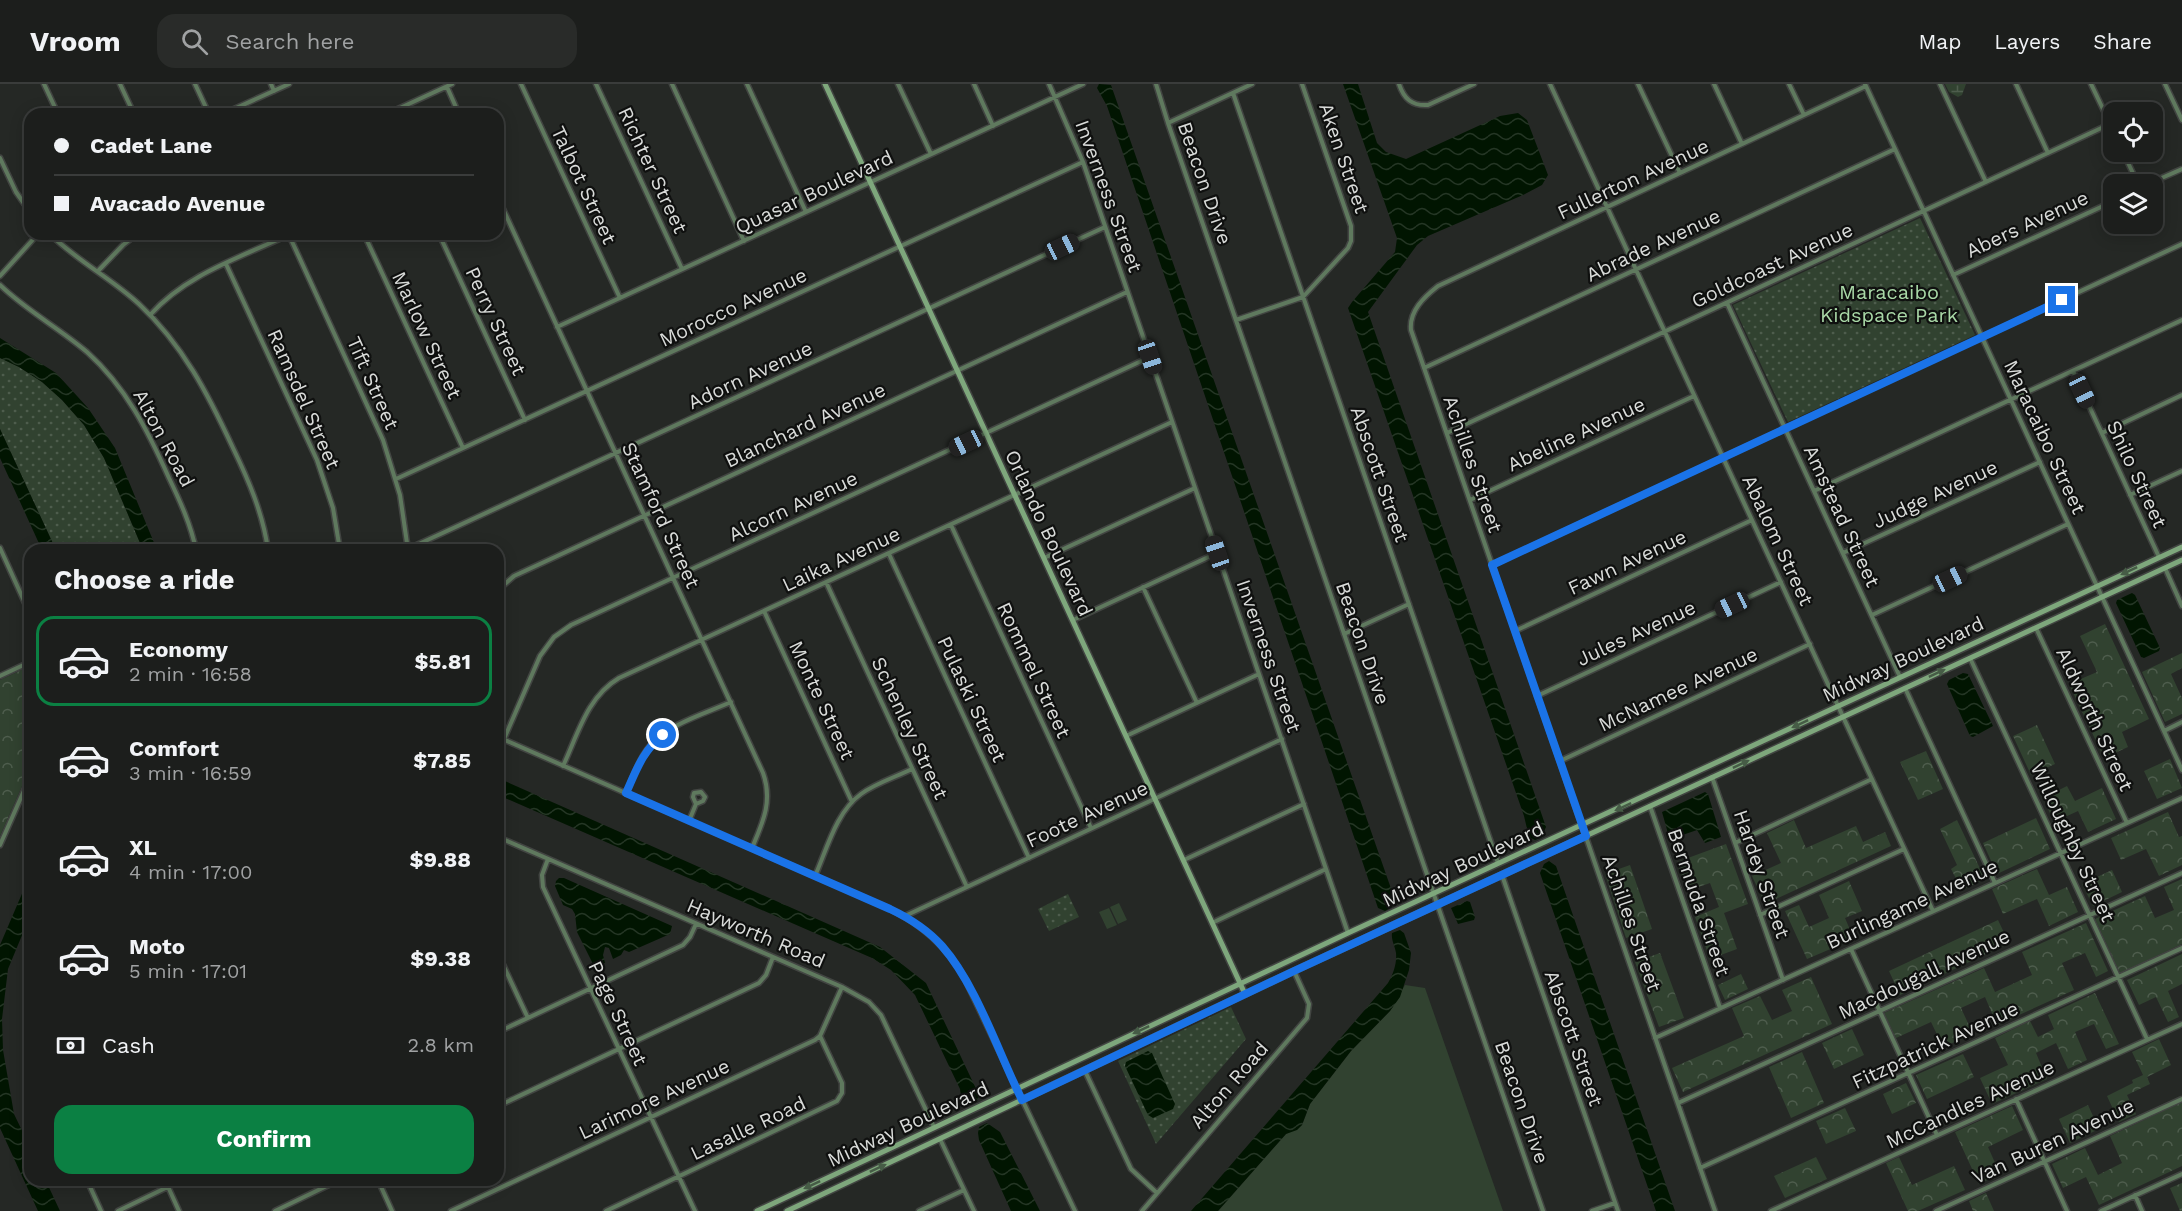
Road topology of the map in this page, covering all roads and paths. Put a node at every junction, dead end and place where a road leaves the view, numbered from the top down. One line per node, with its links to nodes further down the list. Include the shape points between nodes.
1 (44, 84): 34 (street)
2 (120, 84): 35 (street)
3 (195, 84): 36 (street)
4 (271, 84): 31 (street)
5 (289, 84): 31 (street)
6 (452, 84): 30 (street)
7 (521, 84): 83 (street, Talbot Street)
8 (596, 84): 75 (street, Richter Street)
9 (672, 84): 71 (street)
10 (747, 84): 62 (street)
11 (825, 84): 55 (street, Orlando Boulevard)
12 (898, 84): 49 (street)
13 (974, 84): 44 (street)
14 (1049, 84): 33 (street, Inverness Street)
15 (1083, 84): 33 (street, Quasar Boulevard)
16 (1156, 84): 43 (street, Beacon Drive)
17 (1252, 84): 32 (street)
18 (1302, 84): 82 (street, Aken Street, via 1352,233 1348,248)
19 (1399, 84): 20 (street, via 1406,99 1428,105)
20 (1472, 84)
21 (1550, 84): 59 (street, Abalom Street)
22 (1638, 84): 53 (street)
23 (1714, 84): 46 (street)
24 (1789, 84): 41 (street)
25 (1940, 84): 56 (street)
26 (2016, 84): 48 (street)
27 (2091, 84): 40 (street)
28 (2165, 84): 42 (street)
29 (1865, 85): 41 (street, Fullerton Avenue); 47 (street, Maracaibo Street)
30 (447, 87): 38 (street); 39 (street)
31 (274, 91): 37 (street)
32 (1233, 93): 43 (street); 82 (street, Abscott Street)
33 (1055, 97): 44 (street, Quasar Boulevard); 51 (street, Inverness Street)
34 (55, 108)
35 (131, 108)
36 (206, 108)
37 (237, 108)
38 (400, 108)
39 (456, 108)
40 (2103, 109)
41 (1804, 115): 46 (street, Fullerton Avenue)
42 (2182, 120)
43 (1168, 123): 88 (street, Beacon Drive)
44 (993, 126): 49 (street, Quasar Boulevard)
45 (2103, 127): 48 (street, Goldcoast Avenue)
46 (1742, 144): 53 (street, Fullerton Avenue)
47 (1895, 149): 61 (street, Maracaibo Street); 76 (street, Abrade Avenue)
48 (2048, 153): 56 (street, Goldcoast Avenue)
49 (931, 154): 55 (street, Quasar Boulevard)
50 (0, 158): 57 (street)
51 (1083, 162): 63 (street, Inverness Street); 73 (street, Morocco Avenue)
52 (2182, 169): 54 (street)
53 (1680, 173): 59 (street, Fullerton Avenue)
54 (2163, 177)
55 (871, 182): 62 (street, Quasar Boulevard); 73 (street, Orlando Boulevard)
56 (1986, 182): 61 (street, Goldcoast Avenue)
57 (24, 203)
58 (2103, 206): 78 (street, Abers Avenue)
59 (1607, 207): 76 (street, Abalom Street); 85 (street, Fullerton Avenue, via 1438,286)
60 (504, 211): 90 (street, Stamford Street)
61 (1924, 211): 78 (street, Maracaibo Street); 84 (street, Goldcoast Avenue)
62 (806, 212): 71 (street, Quasar Boulevard)
63 (1105, 227): 81 (street, Inverness Street); 86 (street, Adorn Avenue)
64 (33, 240): 79 (street)
65 (56, 240): 77 (street)
66 (130, 240): 77 (street)
67 (277, 240): 74 (street)
68 (293, 240): 112 (street, Tift Street)
69 (367, 240): 107 (street, Marlow Street)
70 (442, 240): 101 (street, Perry Street)
71 (744, 241): 75 (street, Quasar Boulevard)
72 (2182, 244): 92 (street)
73 (900, 246): 86 (street, Orlando Boulevard); 97 (street, Morocco Avenue)
74 (226, 264): 87 (street, via 182,286); 124 (street, Ramsdel Street, via 317,460 333,508)
75 (682, 269): 83 (street, Quasar Boulevard)
76 (1636, 269): 91 (street, Abalom Street); 94 (street, Abrade Avenue)
77 (98, 271): 87 (street)
78 (1953, 275): 92 (street, Maracaibo Street)
79 (0, 276)
80 (0, 285): 122 (street, Alton Road, via 88,354 123,392 146,427)
81 (1127, 292): 93 (street, Inverness Street); 96 (street, Blanchard Avenue)
82 (1303, 297): 88 (street); 145 (street, Abscott Street)
83 (620, 298): 90 (street, Quasar Boulevard)
84 (1727, 303): 91 (street, Goldcoast Avenue); 103 (street, Amstead Street)
85 (1418, 306): 94 (street, Achilles Street, via 1410,321)
86 (929, 309): 96 (street, Orlando Boulevard); 108 (street, Adorn Avenue)
87 (150, 315): 123 (street, via 180,349 211,399 253,491)
88 (1236, 320): 152 (street, Beacon Drive)
89 (2182, 320): 95 (street)
90 (557, 327): 97 (street, Stamford Street)
91 (1665, 332): 99 (street, Abalom Street); 105 (street, Goldcoast Avenue)
92 (1982, 337): 100 (street, Maracaibo Street); 103 (street)
93 (1150, 357): 102 (street, Inverness Street); 104 (street, Alcorn Avenue)
94 (1424, 368): 105 (street, Achilles Street)
95 (2073, 370): 100 (street); 106 (street, Shilo Street)
96 (958, 371): 104 (street, Orlando Boulevard); 118 (street, Blanchard Avenue)
97 (587, 391): 101 (street, Morocco Avenue); 108 (street, Stamford Street)
98 (2182, 395): 106 (street)
99 (1695, 396): 109 (street, Abalom Street); 117 (street, Abeline Avenue)
100 (2011, 399): 110 (street, Maracaibo Street); 114 (street)
101 (525, 420): 107 (street, Morocco Avenue)
102 (1172, 423): 113 (street, Inverness Street); 115 (street, Laika Avenue)
103 (1785, 429): 109 (street); 114 (street, Amstead Street)
104 (987, 433): 115 (street, Orlando Boulevard); 137 (street, Alcorn Avenue)
105 (1447, 433): 117 (street, Achilles Street)
106 (2102, 433): 116 (street, Shilo Street)
107 (463, 448): 112 (street, Morocco Avenue)
108 (616, 453): 118 (street, Stamford Street); 126 (street, Adorn Avenue)
109 (1723, 458): 119 (street, Abalom Street); 135 (street)
110 (2040, 462): 120 (street, Maracaibo Street); 130 (street, Judge Avenue)
111 (2182, 471): 116 (street)
112 (396, 479): 125 (street, Tift Street)
113 (1195, 488): 129 (street, Inverness Street); 133 (street)
114 (1814, 491): 130 (street, Amstead Street)
115 (1015, 495): 121 (street, Laika Avenue); 133 (street, Orlando Boulevard)
116 (2130, 495): 132 (street, Shilo Street)
117 (1470, 500): 135 (street, Achilles Street)
118 (644, 515): 137 (street, Stamford Street); 140 (street, Blanchard Avenue, via 514,576)
119 (1752, 520): 139 (street, Abalom Street); 151 (street, Fawn Avenue)
120 (2068, 524): 141 (street, Maracaibo Street); 148 (street)
121 (951, 525): 131 (street, Laika Avenue); 188 (street, Rommel Street)
122 (195, 544)
123 (267, 544)
124 (339, 544)
125 (407, 544)
126 (421, 544)
127 (2182, 547): 132 (street, Midway Boulevard)
128 (0, 548): 144 (street)
129 (1217, 553): 142 (street); 157 (street, Inverness Street)
130 (1843, 553): 148 (street, Amstead Street)
131 (888, 554): 138 (street, Laika Avenue); 196 (street, Pulaski Street)
132 (2159, 557): 141 (street, Midway Boulevard, one-way to 141)
133 (1044, 558): 149 (street, Orlando Boulevard)
134 (2182, 560): 136 (street, Midway Boulevard)
135 (1492, 565): 151 (street, Achilles Street)
136 (2164, 568): 143 (street, Midway Boulevard); 146 (street)
137 (673, 578): 153 (street, Stamford Street); 169 (street, Alcorn Avenue, via 571,625 554,637 540,656)
138 (826, 582): 147 (street, Laika Avenue); 173 (street, Schenley Street)
139 (1781, 582): 154 (street, Abalom Street); 161 (street, Jules Avenue)
140 (504, 585)
141 (2097, 586): 143 (street, Maracaibo Street); 159 (street, Midway Boulevard)
142 (1143, 587): 149 (street); 163 (street)
143 (2102, 597): 150 (street, Midway Boulevard); 167 (street, Maracaibo Street)
144 (24, 601)
145 (1409, 604): 152 (street); 199 (street, Abscott Street)
146 (2182, 606)
147 (764, 611): 153 (street, Laika Avenue); 181 (street, Monte Street)
148 (1872, 615): 159 (street, Amstead Street)
149 (1073, 620): 168 (street, Orlando Boulevard)
150 (2036, 628): 155 (street, Midway Boulevard); 186 (street, Aldworth Street)
151 (1515, 631): 161 (street, Achilles Street)
152 (1344, 634): 206 (street, Beacon Drive)
153 (702, 640): 162 (street, Stamford Street); 172 (street, Laika Avenue, via 603,689 589,708)
154 (1810, 644): 164 (street, Abalom Street); 171 (street, McNamee Avenue)
155 (1970, 658): 160 (street, Midway Boulevard, one-way to 155); 195 (street, Willoughby Street)
156 (24, 665): 158 (street)
157 (1259, 674): 163 (street); 170 (street, Inverness Street)
158 (0, 676)
159 (1900, 677): 164 (street, Midway Boulevard)
160 (1905, 688): 165 (street, Midway Boulevard); 204 (street)
161 (1537, 696): 171 (street, Achilles Street)
162 (730, 702): 178 (street, via 657,740 642,757); 193 (street, Stamford Street, via 768,788 767,808)
163 (1197, 703): 168 (street)
164 (1838, 706): 165 (street, Abalom Street); 187 (street, Midway Boulevard, one-way to 187)
165 (1843, 717): 175 (street, Midway Boulevard, one-way to 165); 176 (street, Abalom Street)
166 (2182, 722): 167 (street)
167 (2164, 731): 174 (street, Maracaibo Street)
168 (1126, 736): 179 (street, Orlando Boulevard)
169 (504, 739): 172 (street)
170 (1282, 739): 179 (street, Foote Avenue); 183 (street, Inverness Street)
171 (1560, 761): 187 (street, Achilles Street)
172 (564, 766): 178 (street)
173 (912, 769): 181 (street); 205 (street, Schenley Street)
174 (2182, 770)
175 (1712, 777): 184 (street, Midway Boulevard); 191 (street, Hardey Street)
176 (1872, 779): 191 (street); 194 (street, Abalom Street)
177 (24, 791): 192 (street)
178 (626, 793): 185 (street)
179 (1155, 798): 188 (street, Foote Avenue); 198 (street, Orlando Boulevard)
180 (2182, 798): 186 (street, Burlingame Avenue)
181 (852, 802): 203 (street, via 839,819)
182 (696, 804): 185 (street)
183 (1304, 804): 198 (street); 200 (street, Inverness Street)
184 (1650, 806): 189 (street, Midway Boulevard); 226 (street, Bermuda Street)
185 (689, 821): 193 (street)
186 (2127, 823): 195 (street, Burlingame Avenue)
187 (1582, 826): 189 (street, Achilles Street); 199 (street, Midway Boulevard)
188 (1090, 828): 196 (street, Foote Avenue)
189 (1586, 836): 202 (street, Midway Boulevard); 232 (street, Achilles Street)
190 (504, 840): 197 (street, Hayworth Road)
191 (1735, 843): 209 (street, Hardey Street)
192 (0, 845)
193 (752, 848): 203 (street)
194 (1904, 849): 208 (street, Abalom Street); 209 (street)
195 (2061, 853): 204 (street, Burlingame Avenue); 210 (street, Willoughby Street)
196 (1029, 858): 205 (street, Foote Avenue)
197 (548, 859): 213 (street, Hayworth Road); 224 (street, Page Street, via 542,875 543,887)
198 (1184, 860): 212 (street, Orlando Boulevard)
199 (1498, 864): 206 (street, Midway Boulevard)
200 (1326, 869): 212 (street); 214 (street, Inverness Street)
201 (2182, 873): 210 (street, Macdougall Avenue)
202 (1502, 875): 207 (street, Midway Boulevard); 258 (street, Abscott Street)
203 (814, 876): 211 (street)
204 (1995, 883): 208 (street, Burlingame Avenue)
205 (967, 887): 211 (street, Foote Avenue)
206 (1434, 894): 207 (street, Beacon Drive); 214 (street, Midway Boulevard)
207 (1438, 904): 219 (street, Midway Boulevard); 274 (street, Beacon Drive)
208 (1933, 911): 216 (street, Burlingame Avenue)
209 (1760, 915): 221 (street, Hardey Street)
210 (2090, 915): 220 (street, Willoughby Street); 227 (street, Macdougall Avenue)
211 (904, 916): 237 (street, via 934,938 958,967)
212 (1212, 922): 222 (street, Orlando Boulevard)
213 (696, 924): 217 (street, Hayworth Road); 224 (street, via 683,945)
214 (1348, 933): 222 (street, Midway Boulevard)
215 (2182, 948): 220 (street, Fitzpatrick Avenue)
216 (1851, 949): 221 (street, Burlingame Avenue); 227 (street)
217 (773, 957): 223 (street, Hayworth Road); 234 (street, via 759,983)
218 (504, 967): 228 (street)
219 (1294, 971): 225 (street, Midway Boulevard); 256 (street, Alton Road, via 1309,1004 1307,1018)
220 (2118, 977): 233 (street, Willoughby Street); 236 (street, Fitzpatrick Avenue)
221 (1783, 980): 226 (street, Burlingame Avenue)
222 (1241, 984): 225 (street, Orlando Boulevard); 237 (street, Midway Boulevard, one-way to 237)
223 (842, 987): 231 (street); 244 (street, Hayworth Road, via 869,1002 881,1015)
224 (590, 988): 228 (street); 234 (street, Page Street)
225 (1245, 994): 235 (street, Midway Boulevard)
226 (1720, 1008): 232 (street, Burlingame Avenue)
227 (1880, 1011): 236 (street); 242 (street, Macdougall Avenue)
228 (528, 1018): 230 (street)
229 (2182, 1024): 233 (street, McCandles Avenue)
230 (504, 1029)
231 (820, 1036): 243 (street, Larimore Avenue); 250 (street, Lasalle Road, via 842,1083 837,1101)
232 (1655, 1038): 242 (street, Achilles Street)
233 (2147, 1039): 238 (street, McCandles Avenue)
234 (619, 1049): 241 (street); 243 (street, Page Street)
235 (1085, 1071): 240 (street, Midway Boulevard); 256 (street, via 1131,1170)
236 (1909, 1073): 245 (street); 248 (street, Fitzpatrick Avenue)
237 (1017, 1089): 240 (street); 244 (street, Midway Boulevard)
238 (2016, 1099): 245 (street, McCandles Avenue); 247 (street)
239 (2182, 1099): 247 (street, Van Buren Avenue)
240 (1022, 1100): 246 (street, Midway Boulevard); 272 (street)
241 (504, 1103)
242 (1678, 1103): 248 (street, Achilles Street)
243 (651, 1117): 250 (street, Page Street); 265 (street, Larimore Avenue)
244 (935, 1128): 268 (street, Midway Boulevard, one-way to 268)
245 (1937, 1135): 259 (street, McCandles Avenue)
246 (940, 1139): 255 (street); 269 (street, Midway Boulevard, one-way to 246)
247 (2044, 1162): 280 (street, Van Buren Avenue); 281 (street)
248 (1700, 1168): 277 (street, Achilles Street)
249 (2182, 1174): 257 (street)
250 (679, 1177): 266 (street, Lasalle Road); 267 (street, Page Street)
251 (90, 1186): 260 (street)
252 (327, 1186): 263 (street)
253 (381, 1186): 264 (street)
254 (168, 1187): 261 (street); 262 (street)
255 (964, 1190): 270 (street); 271 (street)
256 (1157, 1193): 273 (street, Alton Road)
257 (2135, 1196): 282 (street); 283 (street)
258 (1616, 1203): 275 (street); 276 (street, Abscott Street)
259 (1785, 1205): 278 (street, McCandles Avenue); 279 (street)
260 (101, 1211)
261 (118, 1211)
262 (179, 1211)
263 (275, 1211)
264 (392, 1211)
265 (451, 1211)
266 (606, 1211)
267 (695, 1211)
268 (757, 1211)
269 (787, 1211)
270 (919, 1211)
271 (974, 1211)
272 (1075, 1211)
273 (1142, 1211)
274 (1543, 1211)
275 (1592, 1211)
276 (1618, 1211)
277 (1715, 1211)
278 (1771, 1211)
279 (1787, 1211)
280 (1936, 1211)
281 (2067, 1211)
282 (2101, 1211)
283 (2142, 1211)

